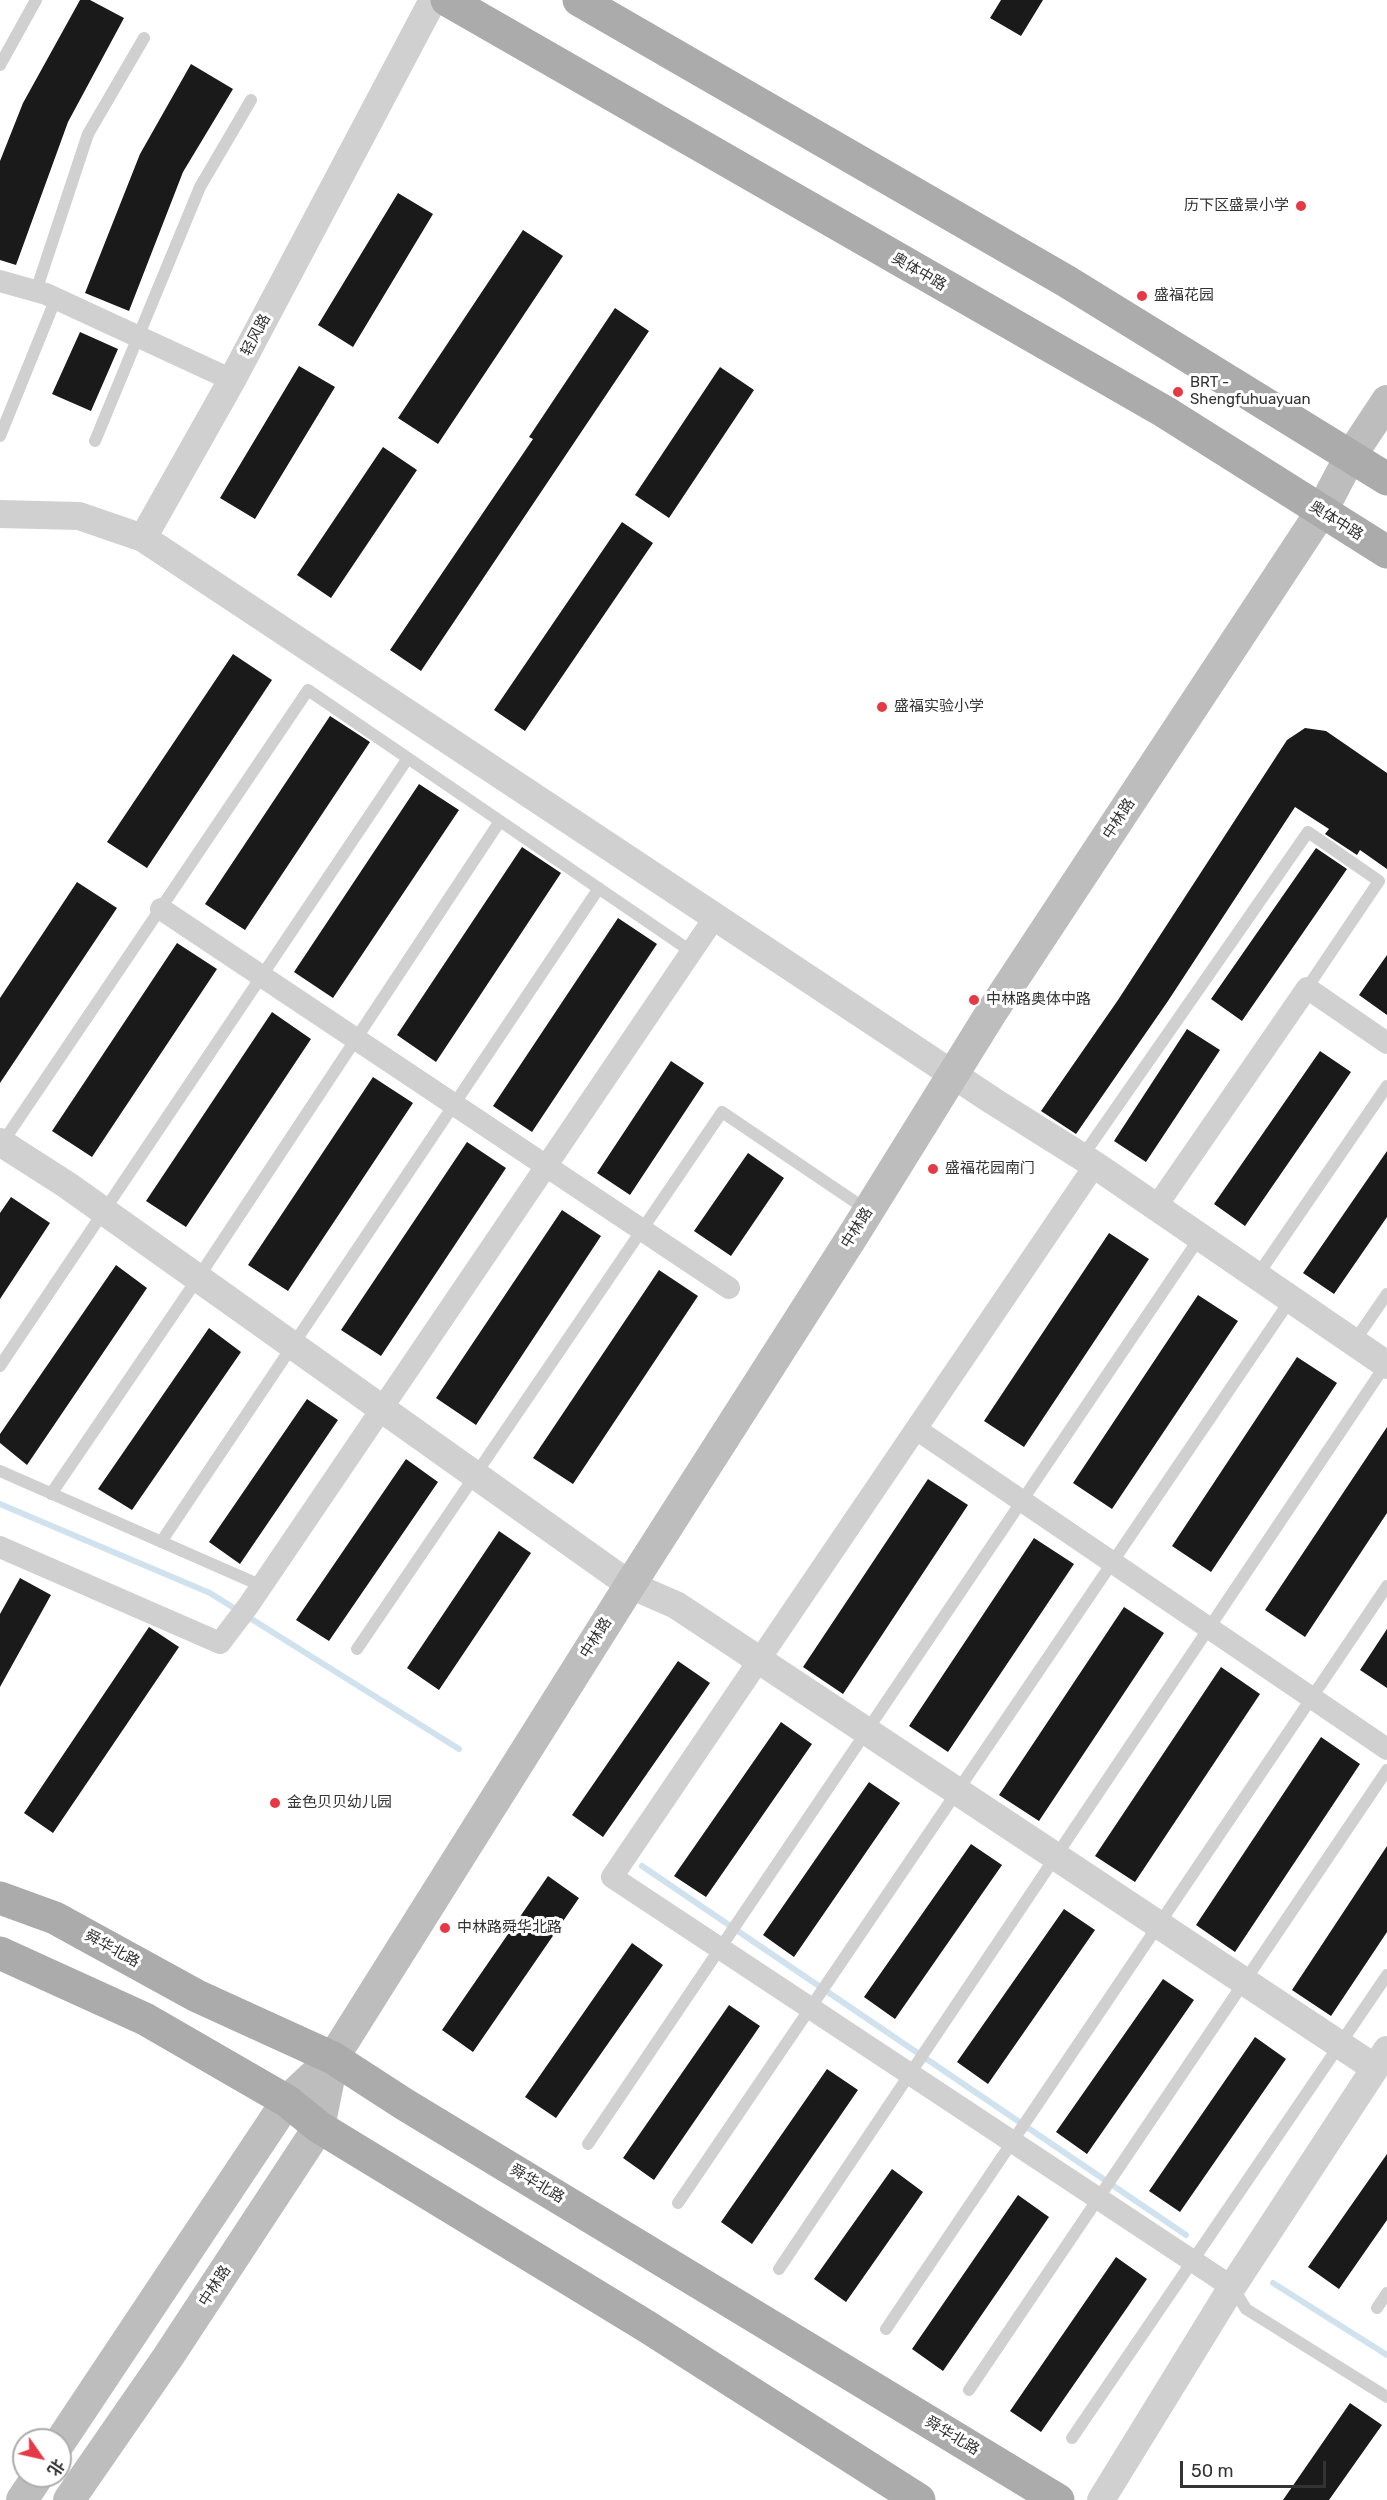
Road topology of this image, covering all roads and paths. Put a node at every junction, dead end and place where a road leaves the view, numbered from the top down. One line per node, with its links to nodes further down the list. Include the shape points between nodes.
1 (36, 0): 6 (lane)
2 (433, 0): 11 (street, 轻风路)
3 (447, 0): 17 (main road, 奥体中路, via 1165,412)
4 (579, 0): 15 (main road, via 1066,281)
5 (144, 38): 9 (lane, via 88,134)
6 (0, 65)
7 (251, 100): 10 (lane, via 200,187)
8 (0, 282): 9 (street)
9 (46, 294): 10 (street); 13 (lane)
10 (138, 336): 11 (street); 14 (lane)
11 (232, 380): 19 (street, 轻风路)
12 (1387, 401): 15 (main road, 中林路)
13 (0, 436)
14 (95, 441)
15 (1350, 457): 16 (main road); 17 (main road, 中林路)
16 (1387, 478)
17 (1321, 512): 20 (main road, 奥体中路); 31 (main road, 中林路)
18 (0, 513): 19 (street, via 79,516)
19 (143, 538): 25 (street)
20 (1387, 552)
21 (408, 758): 22 (lane); 24 (lane, via 308,690); 27 (lane)
22 (500, 821): 23 (lane); 29 (lane)
23 (599, 888): 26 (lane); 33 (lane)
24 (161, 909): 27 (street); 34 (lane)
25 (715, 916): 26 (street); 31 (street)
26 (692, 952): 36 (street)
27 (261, 976): 29 (street); 38 (lane)
28 (1307, 988): 30 (street); 35 (lane, via 1379,881 1308,832); 37 (street)
29 (356, 1039): 33 (street); 43 (lane)
30 (1387, 1043)
31 (954, 1074): 35 (street); 39 (main road, 中林路)
32 (1387, 1086): 42 (lane)
33 (454, 1105): 36 (street); 48 (lane)
34 (1, 1144): 38 (street)
35 (1089, 1161): 37 (street); 52 (street)
36 (546, 1166): 40 (street); 51 (street)
37 (1156, 1207): 41 (street)
38 (104, 1211): 43 (street); 50 (lane)
39 (868, 1211): 40 (lane, via 722,1112); 60 (main road, 中林路)
40 (642, 1230): 44 (street); 54 (lane)
41 (1200, 1237): 42 (street); 56 (lane)
42 (1257, 1276): 46 (street)
43 (198, 1278): 48 (street); 55 (lane)
44 (729, 1288)
45 (1387, 1294): 47 (lane)
46 (1291, 1299): 47 (street); 59 (lane)
47 (1354, 1342): 49 (street)
48 (293, 1346): 51 (street); 57 (lane)
49 (1387, 1364): 63 (lane)
50 (0, 1366)
51 (382, 1409): 54 (street); 61 (street)
52 (916, 1429): 56 (street); 65 (street)
53 (0, 1471): 55 (lane)
54 (475, 1475): 60 (street); 64 (lane)
55 (51, 1494): 57 (lane)
56 (1022, 1501): 59 (street); 67 (lane)
57 (162, 1542): 61 (lane)
58 (0, 1547): 61 (street, via 220,1643)
59 (1112, 1563): 63 (street); 70 (lane)
60 (630, 1585): 65 (street, via 676,1605); 80 (main road, 中林路)
61 (262, 1586)
62 (1387, 1586): 66 (lane)
63 (1209, 1628): 66 (street); 71 (lane)
64 (357, 1649)
65 (759, 1660): 67 (street); 74 (street, via 612,1877)
66 (1311, 1698): 68 (street); 73 (lane)
67 (867, 1731): 70 (street); 74 (lane)
68 (1387, 1749)
69 (1387, 1770): 77 (lane)
70 (958, 1791): 71 (street); 78 (lane)
71 (1056, 1856): 73 (street); 82 (lane)
72 (0, 1898): 80 (main road, 舜华北路, via 55,1918 197,1996)
73 (1159, 1924): 77 (street); 85 (lane)
74 (724, 1942): 78 (street); 86 (lane)
75 (0, 1953): 83 (main road, via 145,2019)
76 (1387, 1975): 79 (lane)
77 (1245, 1981): 79 (street); 87 (lane)
78 (814, 2002): 82 (street); 88 (lane)
79 (1340, 2044): 81 (street); 89 (lane)
80 (333, 2058): 83 (main road, 中林路); 84 (main road, 中林路); 101 (main road, 舜华北路)
81 (1383, 2063): 91 (street)
82 (913, 2069): 85 (street); 90 (lane)
83 (287, 2101): 84 (main road); 97 (main road, 中林路)
84 (319, 2127): 99 (main road, 中林路); 100 (main road, via 646,2326)
85 (1015, 2137): 87 (street); 94 (lane)
86 (588, 2144)
87 (1101, 2194): 89 (street); 95 (lane)
88 (678, 2203)
89 (1193, 2261): 91 (street); 98 (lane)
90 (779, 2269)
91 (1232, 2287): 96 (lane, via 1246,2309); 102 (street)
92 (1387, 2293): 93 (lane)
93 (1377, 2308)
94 (886, 2329)
95 (969, 2390)
96 (1387, 2397)
97 (69, 2428)
98 (1072, 2438)
99 (69, 2500)
100 (919, 2500)
101 (1058, 2500)
102 (1101, 2500)

